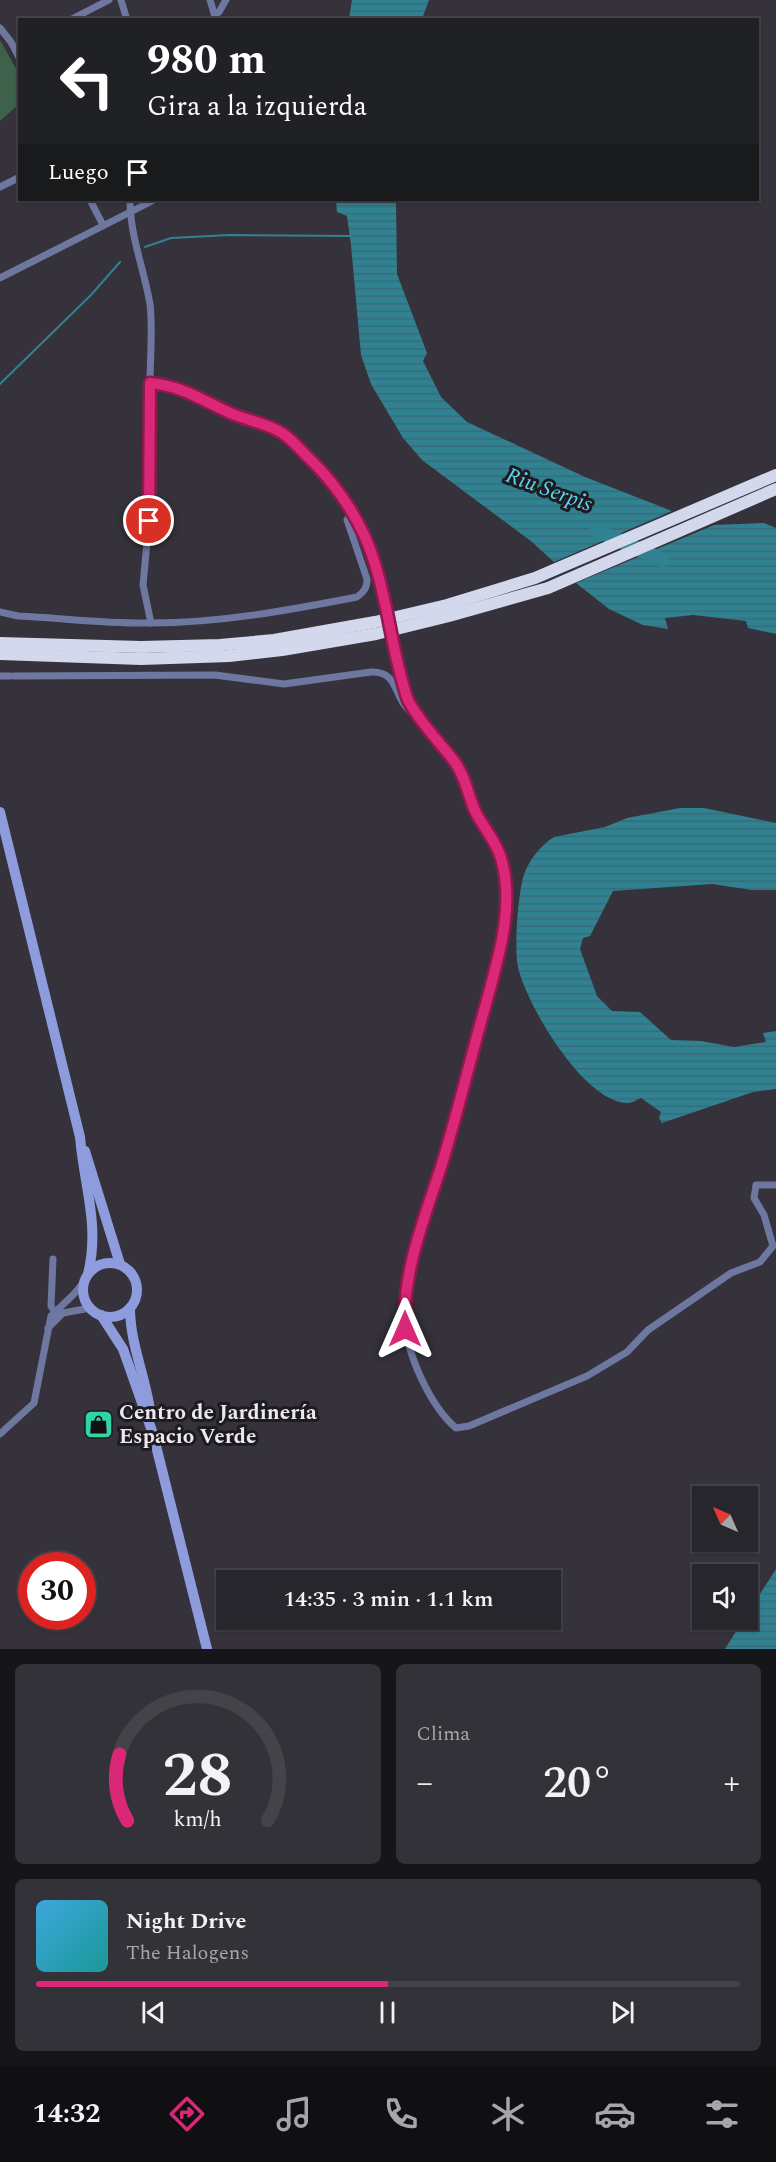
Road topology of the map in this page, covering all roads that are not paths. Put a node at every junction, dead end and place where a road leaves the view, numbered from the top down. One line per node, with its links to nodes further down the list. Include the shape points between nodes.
1 (109, 0): 6 (street)
2 (121, 0): 7 (street)
3 (210, 0): 5 (street)
4 (226, 0): 5 (street)
5 (215, 17)
6 (74, 18)
7 (126, 18)
8 (0, 28): 9 (street)
9 (17, 46)
10 (18, 178): 11 (street)
11 (0, 186)
12 (91, 201): 16 (street)
13 (130, 201): 15 (street)
14 (152, 201): 15 (street)
15 (130, 212): 16 (street); 18 (street, via 150,306)
16 (103, 225): 17 (street)
17 (0, 278)
18 (150, 383): 21 (street, via 177,387 282,433 322,471); 24 (street, via 149,521 143,585)
19 (776, 475): 22 (highway)
20 (776, 489): 22 (highway)
21 (351, 513): 24 (street, via 347,520 367,579 357,597 218,619); 27 (street, bridge, via 373,556 404,690)
22 (596, 560): 25 (highway, via 548,588 449,616 282,651 141,659)
23 (0, 612): 24 (street)
24 (151, 623)
25 (2, 649)
26 (0, 676): 27 (street, via 215,675 284,684 378,672 389,677 400,702)
27 (416, 715): 30 (street, via 458,768 500,856 507,882 507,908 497,962 406,1291 405,1329 412,1358 444,1415 456,1428 462,1428 587,1376 627,1352 648,1330 731,1273 760,1262 772,1246 764,1215 754,1198 756,1185)
28 (0, 813): 29 (main road)
29 (80, 1137): 32 (main road); 33 (main road, via 93,1216)
30 (776, 1185)
31 (53, 1259): 34 (street)
32 (120, 1264): 33 (main road, via 102,1263); 37 (main road, via 137,1283)
33 (86, 1278): 35 (street); 36 (main road, via 85,1300)
34 (53, 1295): 35 (street); 38 (street)
35 (64, 1302): 38 (street)
36 (90, 1308): 39 (street); 40 (main road)
37 (130, 1308): 40 (main road, via 116,1316); 43 (main road, via 130,1330 148,1396)
38 (54, 1311): 39 (street); 41 (street)
39 (63, 1313): 41 (street)
40 (101, 1315): 43 (main road, via 123,1349)
41 (48, 1328): 42 (street, via 34,1403)
42 (0, 1434)
43 (153, 1434): 44 (main road)
44 (207, 1649)

